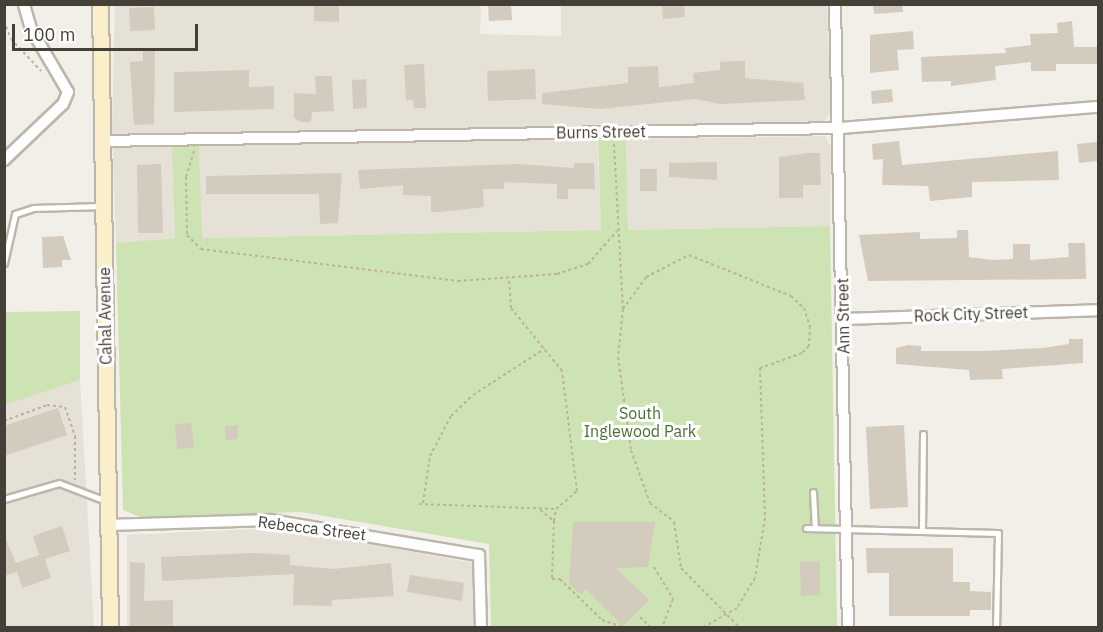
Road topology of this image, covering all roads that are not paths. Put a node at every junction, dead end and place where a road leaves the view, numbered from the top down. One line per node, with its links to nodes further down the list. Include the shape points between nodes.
1 (24, 4): 7 (street, via 31,29 68,92 63,104)
2 (100, 4): 6 (street, Cahal Avenue)
3 (835, 4): 5 (street, Ann Street)
4 (1098, 107): 5 (street, Burns Street)
5 (840, 128): 6 (street, Burns Street); 11 (street, Ann Street)
6 (102, 141): 8 (street, Cahal Avenue)
7 (4, 160)
8 (104, 206): 9 (lane, via 33,208 15,214); 15 (street, Cahal Avenue)
9 (4, 263)
10 (1098, 310): 11 (street, Rock City Street)
11 (843, 319): 19 (street, Ann Street)
12 (923, 434): 20 (lane)
13 (813, 492): 18 (lane)
14 (4, 500): 15 (lane, via 59,483)
15 (108, 501): 16 (street, Cahal Avenue)
16 (108, 525): 21 (street, Cahal Avenue); 22 (street, Rebecca Street, via 271,520 479,555)
17 (806, 528): 18 (lane)
18 (815, 528): 19 (lane)
19 (846, 528): 20 (lane); 23 (street, Ann Street)
20 (922, 531): 24 (lane, via 998,533)
21 (110, 627)
22 (481, 627)
23 (848, 627)
24 (996, 627)

